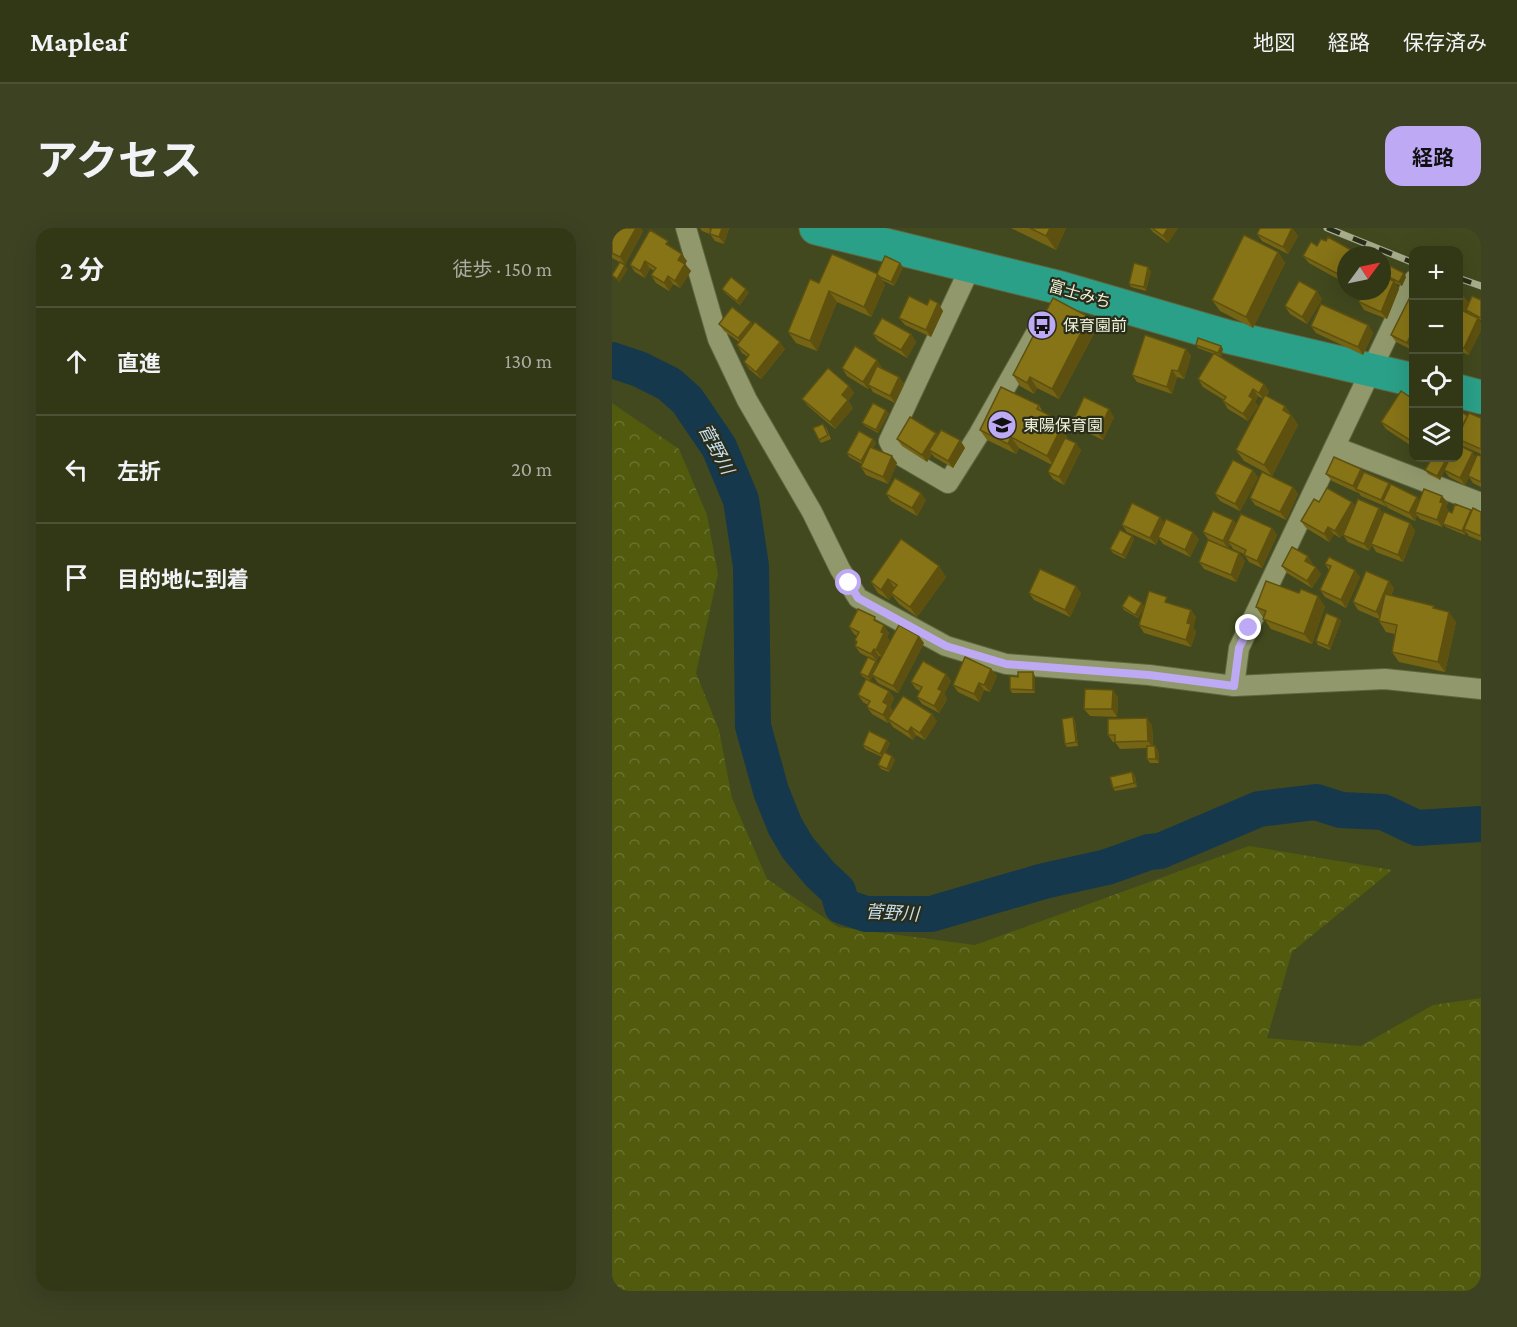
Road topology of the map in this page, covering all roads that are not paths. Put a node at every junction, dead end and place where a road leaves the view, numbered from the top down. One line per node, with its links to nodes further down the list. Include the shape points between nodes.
1 (686, 228): 12 (street, via 723,349 747,400 858,598 946,646 1006,664)
2 (816, 228): 3 (highway, 富士みち)
3 (971, 266): 5 (highway, 富士みち); 5 (street, via 889,441 895,452 948,483 980,434)
4 (1409, 289): 6 (street)
5 (1051, 305): 6 (highway, 富士みち, via 1229,337)
6 (1373, 369): 7 (highway, 富士みち); 10 (street)
7 (1409, 379)
8 (1463, 393): 9 (highway)
9 (1481, 397)
10 (1335, 447): 11 (street); 12 (street, via 1239,648)
11 (1481, 503)
12 (1234, 686): 13 (street, via 1385,680)
13 (1481, 688)

